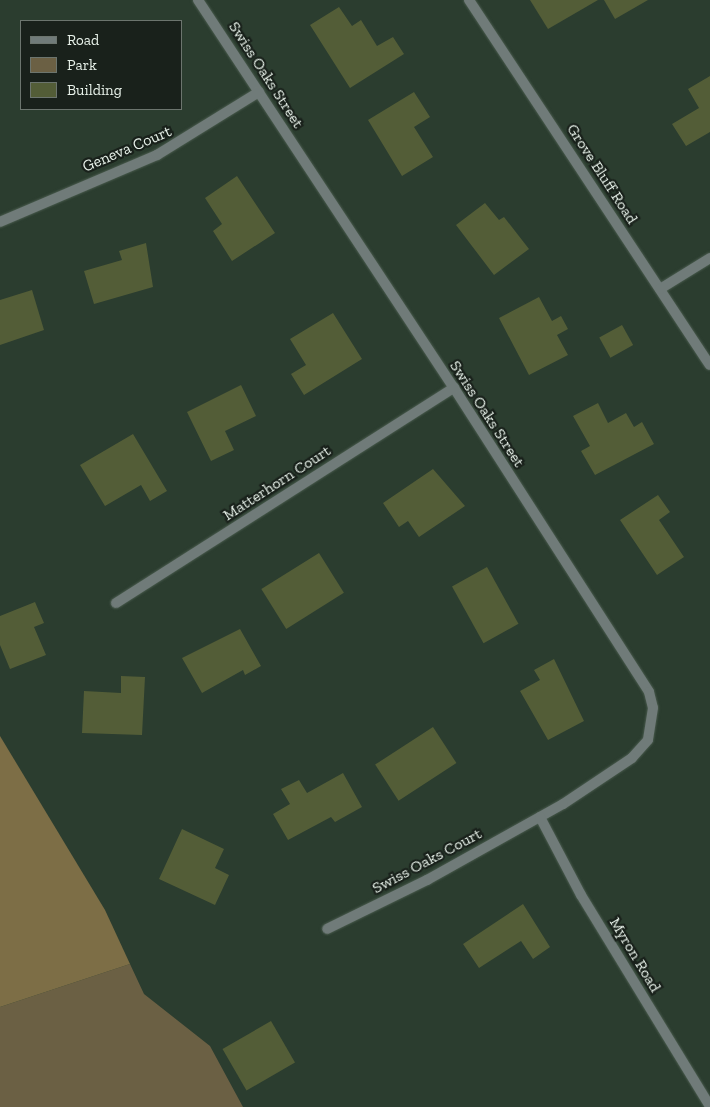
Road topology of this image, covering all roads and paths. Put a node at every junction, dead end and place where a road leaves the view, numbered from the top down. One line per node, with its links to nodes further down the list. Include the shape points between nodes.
1 (198, 0): 3 (street, Swiss Oaks Street)
2 (470, 0): 6 (street, Grove Bluff Road)
3 (259, 92): 4 (street, Geneva Court, via 157,155); 8 (street, Swiss Oaks Street)
4 (0, 222)
5 (710, 258): 6 (street)
6 (660, 289): 7 (street, Grove Bluff Road)
7 (710, 365)
8 (454, 388): 9 (street, Matterhorn Court); 10 (street, Swiss Oaks Street, via 649,692 653,708 648,740 638,753)
9 (116, 603)
10 (540, 816): 11 (street, Swiss Oaks Court, via 427,880); 12 (street, Myron Road, via 582,895)
11 (327, 929)
12 (710, 1106)

